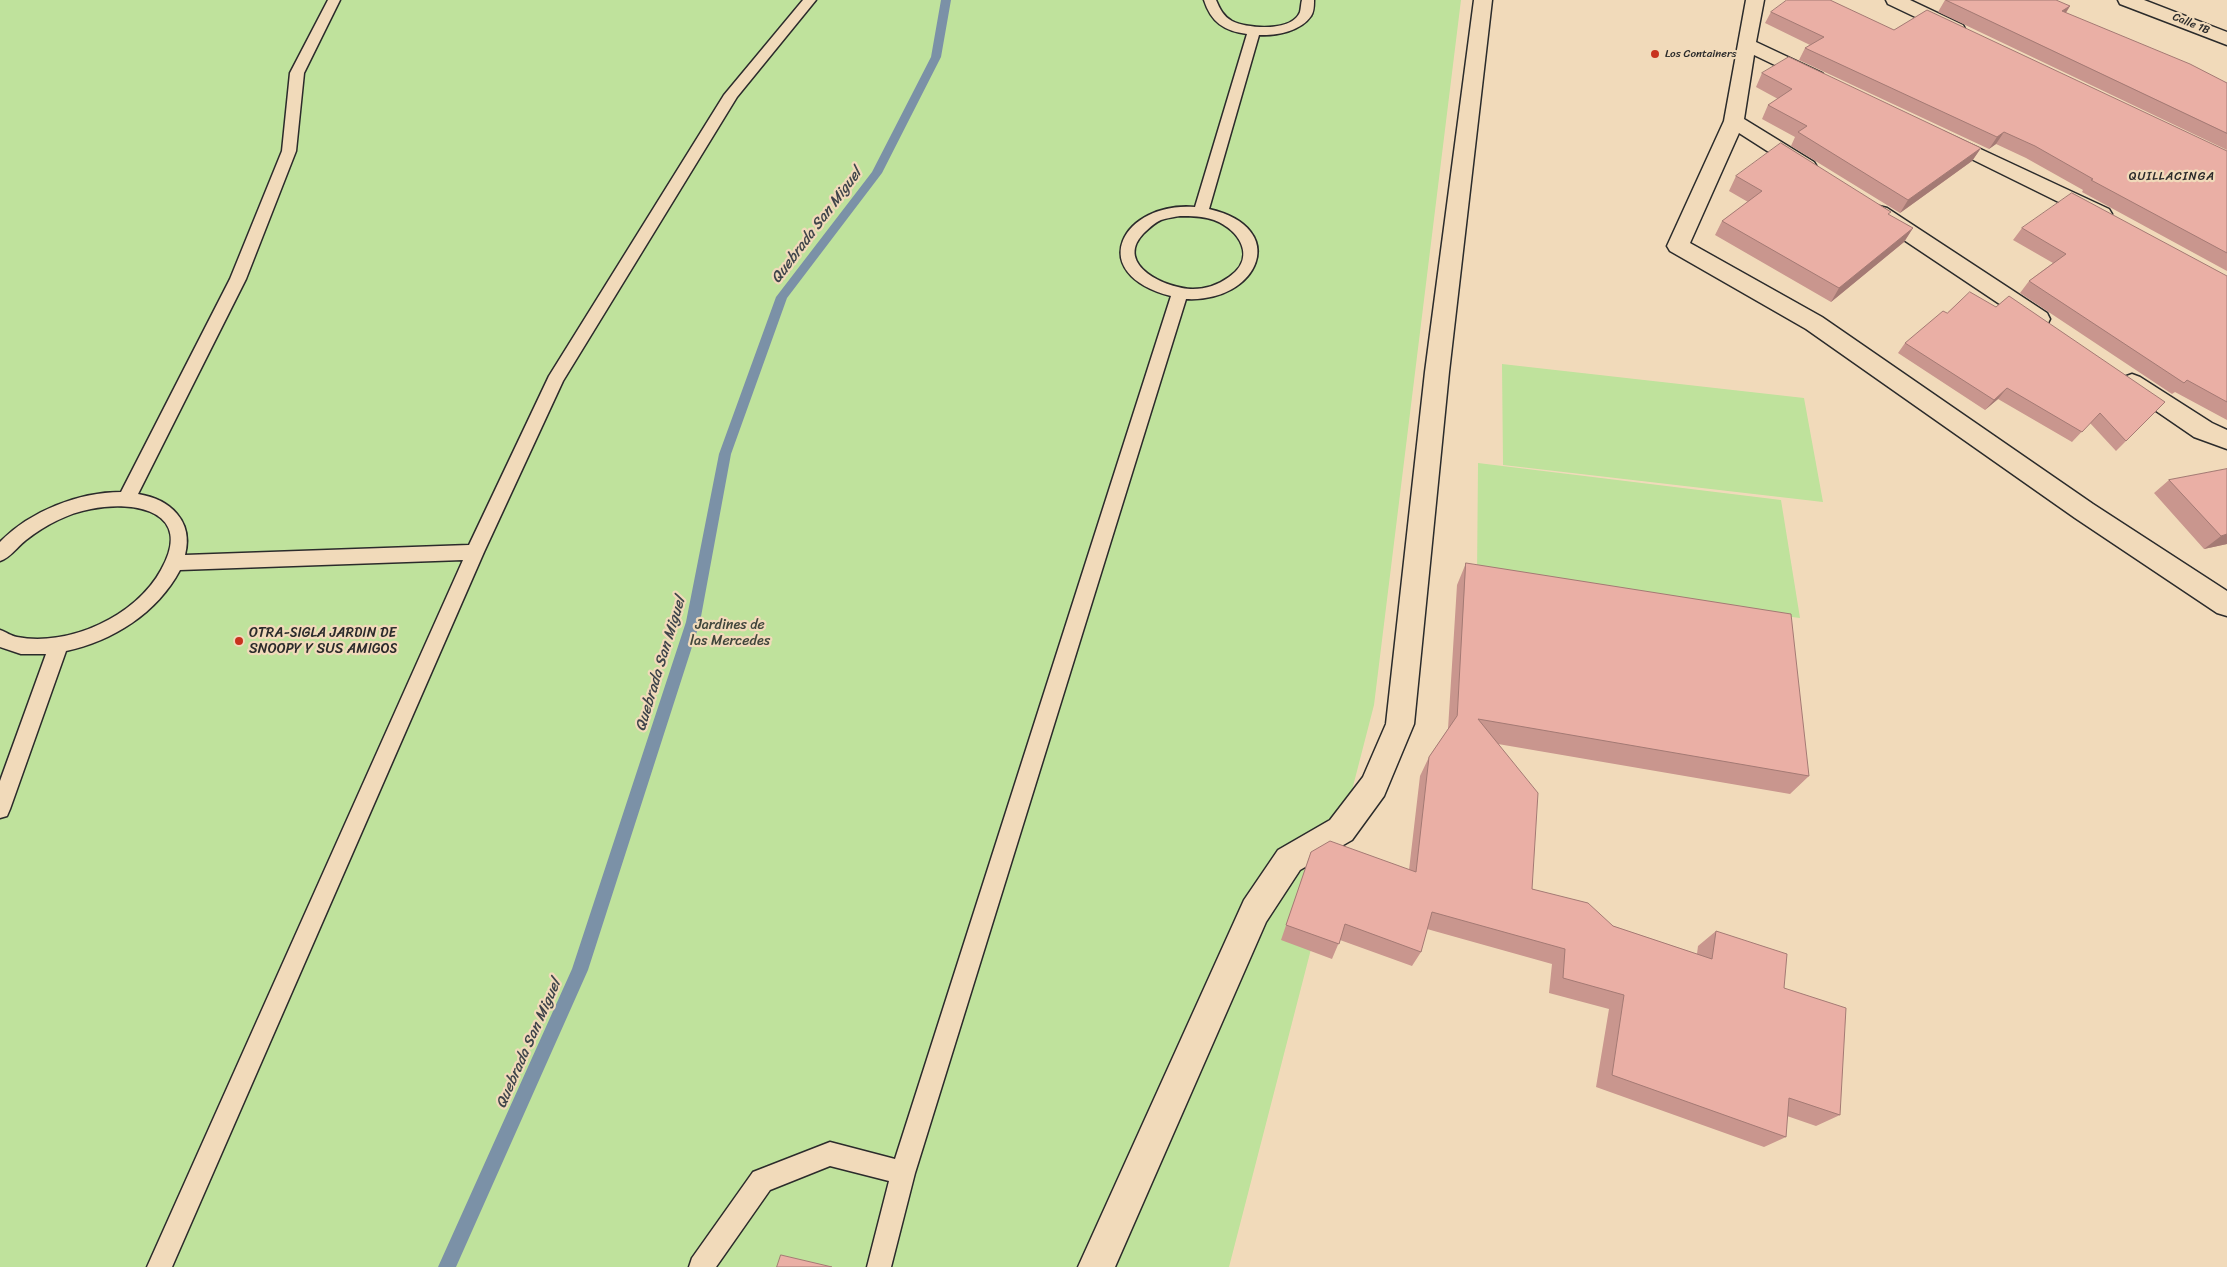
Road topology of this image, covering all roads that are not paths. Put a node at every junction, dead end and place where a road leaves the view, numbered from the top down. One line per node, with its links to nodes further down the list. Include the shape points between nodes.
1 (334, 0): 24 (lane, via 297,73 288,151 238,279)
2 (810, 0): 25 (lane, via 731,95 555,380)
3 (1208, 0): 9 (lane, via 1215,15 1225,23)
4 (1308, 0): 9 (lane, via 1309,9 1304,18 1294,25 1279,30)
5 (1483, 0): 36 (street, via 1437,372 1400,724 1374,786 1341,830 1289,860 1255,911)
6 (1755, 0): 12 (street)
7 (1895, 0): 10 (street)
8 (2127, 0): 11 (street, Calle 1B)
9 (1254, 31): 18 (lane)
10 (1973, 37)
11 (2227, 39)
12 (1746, 44): 13 (street); 14 (street)
13 (1836, 87)
14 (1734, 121): 16 (street); 28 (street, via 1678,246 1814,323 2084,511)
15 (1926, 130): 19 (street, via 2071,198)
16 (1824, 178)
17 (1865, 204): 21 (street)
18 (1201, 212): 20 (lane, via 1230,222 1239,229 1249,242 1252,256 1238,280 1221,289 1202,294); 20 (lane, via 1180,211 1158,216 1130,239 1130,264 1140,277 1152,285)
19 (2114, 222)
20 (1180, 294): 32 (lane)
21 (2054, 330)
22 (2112, 369): 23 (street, via 2203,430)
23 (2227, 440)
24 (127, 498): 26 (lane, via 95,500 65,509 32,526); 27 (lane, via 162,508 171,516 179,536)
25 (475, 552): 27 (lane); 33 (lane)
26 (0, 554)
27 (176, 563): 30 (lane, via 153,595 125,618 96,634)
28 (2227, 605)
29 (0, 638): 30 (lane, via 29,647)
30 (59, 645): 31 (lane)
31 (0, 809)
32 (903, 1174): 34 (lane, via 830,1154 762,1181); 35 (lane)
33 (158, 1267)
34 (701, 1267)
35 (879, 1267)
36 (1096, 1267)

